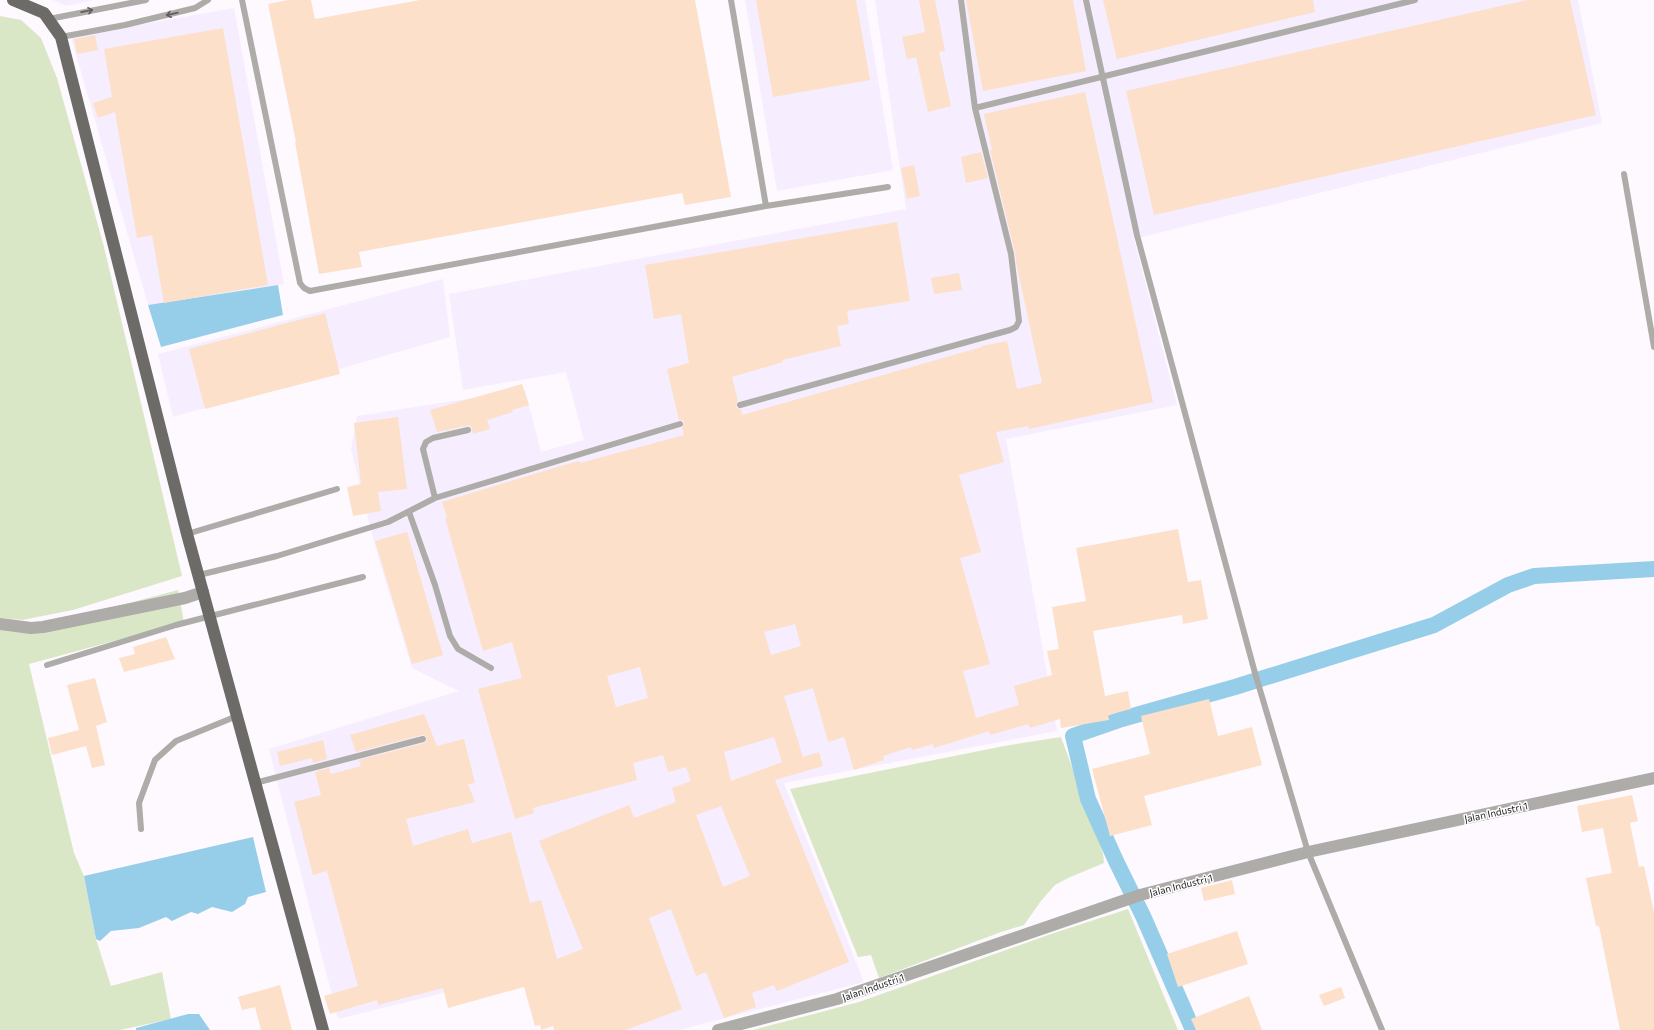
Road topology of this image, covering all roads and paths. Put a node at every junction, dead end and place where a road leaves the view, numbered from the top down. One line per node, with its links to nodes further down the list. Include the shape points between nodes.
1 (13, 0): 9 (main road, via 44,13)
2 (146, 0): 9 (lane, one-way to 2)
3 (208, 0): 10 (lane, one-way to 10, via 195,8)
4 (242, 0): 15 (lane, via 300,282 310,291)
5 (731, 0): 15 (lane)
6 (961, 0): 12 (lane)
7 (1086, 0): 11 (lane)
8 (1415, 0): 11 (lane)
9 (49, 19): 10 (main road)
10 (61, 37): 23 (main road)
11 (1103, 76): 12 (lane); 36 (lane, via 1137,235 1258,683)
12 (975, 108): 17 (lane, via 1011,254 1019,321 1016,327)
13 (1624, 174): 16 (lane)
14 (888, 187): 15 (lane)
15 (766, 206)
16 (1654, 347)
17 (740, 405)
18 (680, 424): 21 (lane)
19 (468, 430): 21 (lane, via 426,442 423,449)
20 (337, 489): 23 (lane)
21 (435, 498): 22 (lane)
22 (408, 512): 24 (lane, via 388,522 292,551); 30 (lane, via 435,585 450,636 458,648)
23 (187, 534): 24 (main road)
24 (199, 575): 26 (main road)
25 (363, 577): 27 (lane)
26 (203, 592): 27 (main road); 28 (street, via 185,598 43,627)
27 (210, 617): 29 (lane); 31 (main road)
28 (0, 624)
29 (47, 665)
30 (491, 668)
31 (237, 716): 34 (main road); 35 (lane, via 176,740 155,760 139,803)
32 (423, 739): 34 (lane)
33 (1654, 778): 36 (street, Jalan Industri 1)
34 (255, 783): 37 (main road)
35 (141, 829)
36 (1308, 852): 38 (street, Jalan Industri 1, via 1134,897 837,999); 39 (lane)
37 (323, 1030)
38 (718, 1030)
39 (1382, 1030)

